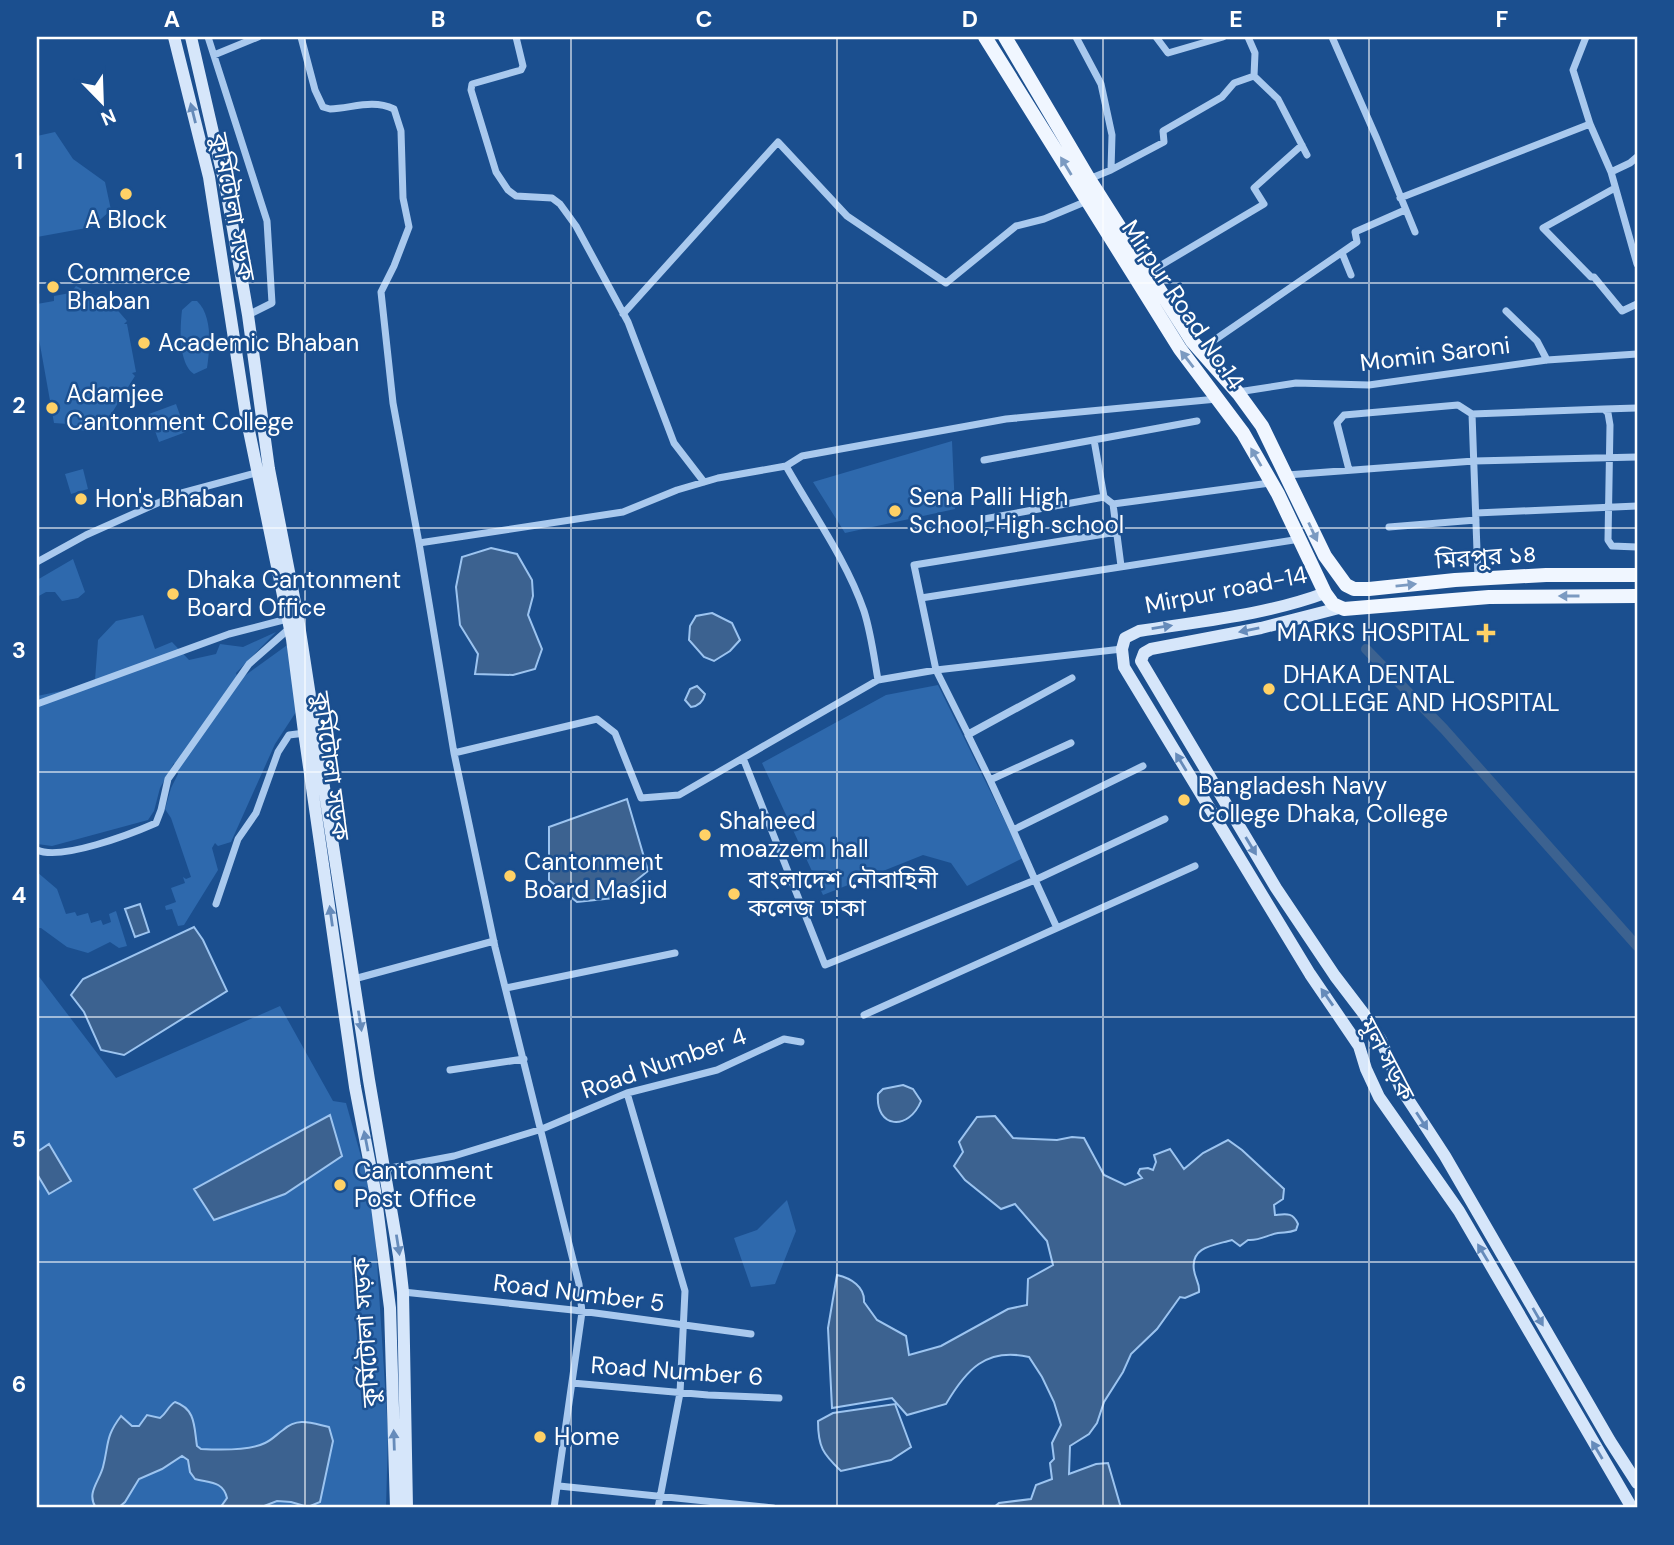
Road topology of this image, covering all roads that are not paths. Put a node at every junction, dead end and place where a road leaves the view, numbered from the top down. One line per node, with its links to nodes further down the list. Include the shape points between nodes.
1 (174, 37): 53 (main road, কুর্মিটোলা সড়ক, one-way to 1, via 246,416 209,177)
2 (191, 37): 36 (main road, কুর্মিটোলা সড়ক, via 226,189)
3 (208, 37): 15 (street)
4 (258, 37): 15 (street)
5 (301, 37): 66 (street, via 323,107 383,104 394,109 401,131 403,198 409,227 381,292 393,403)
6 (516, 37): 35 (street, via 521,70 472,84 471,90 496,172 516,196 551,198 560,204)
7 (985, 37): 26 (main road, Mirpur Road No.14, one-way to 7)
8 (1005, 37): 23 (main road, Mirpur Road No.14)
9 (1076, 37): 21 (street, via 1101,83 1112,135)
10 (1156, 37): 11 (street, via 1168,53)
11 (1223, 37)
12 (1248, 37): 16 (street, via 1255,53)
13 (1332, 37): 25 (street)
14 (1586, 37): 17 (street, via 1573,70)
15 (214, 55): 36 (street, via 267,221 272,303)
16 (1255, 76): 18 (street, via 1278,99); 21 (street, via 1234,83 1222,97 1163,131 1164,142)
17 (1590, 124): 22 (street); 25 (street)
18 (1301, 145): 19 (street); 31 (street, via 1254,188 1264,204)
19 (1307, 155)
20 (1637, 157): 22 (street)
21 (1111, 170): 23 (street)
22 (1611, 172): 24 (street)
23 (1090, 179): 31 (main road, Mirpur Road No.14)
24 (1615, 188): 30 (street); 33 (street, via 1544,228 1622,312)
25 (1400, 198): 27 (street)
26 (1087, 201): 35 (street, via 1016,226 946,283 847,216 778,142); 41 (main road, Mirpur Road No.14, one-way to 26, via 1180,349)
27 (1405, 210): 28 (street); 29 (street, via 1355,232 1357,242)
28 (1415, 232)
29 (1342, 253): 32 (street); 37 (street)
30 (1637, 264)
31 (1148, 273): 37 (main road, Mirpur Road No.14)
32 (1350, 275)
33 (1637, 304)
34 (1506, 312): 39 (street, via 1536,341)
35 (623, 314): 55 (street, via 674,443)
36 (248, 315): 53 (main road, কুর্মিটোলা সড়ক)
37 (1200, 351): 40 (main road, Mirpur Road No.14)
38 (1637, 355): 39 (street, Momin Saroni)
39 (1547, 360): 40 (street, Momin Saroni, via 1369,385 1296,383)
40 (1238, 393): 54 (main road, Mirpur Road No.14, via 1262,426)
41 (1219, 398): 51 (street, via 1006,419 802,456); 56 (main road, Mirpur Road No.14, one-way to 41)
42 (1637, 408): 43 (street)
43 (1604, 409): 44 (street); 47 (street, via 1610,425)
44 (1472, 414): 50 (street); 52 (street, via 1458,405 1344,415 1337,422)
45 (1197, 421): 46 (street)
46 (1094, 440): 49 (street); 57 (street)
47 (1608, 457): 48 (street); 50 (street); 59 (street)
48 (1637, 457)
49 (984, 460)
50 (1474, 461): 52 (street); 61 (street)
51 (786, 466): 55 (street); 81 (street, via 863,607)
52 (1349, 470): 54 (street)
53 (264, 471): 68 (street, via 178,494); 76 (main road, কুর্মিটোলা সড়ক)
54 (1287, 475): 72 (main road, Mirpur Road No.14, one-way to 72)
55 (704, 482): 66 (street, via 623,512)
56 (1271, 482): 58 (street); 65 (main road, Mirpur Road No.14)
57 (1104, 497): 58 (street); 62 (street)
58 (1113, 504): 64 (street)
59 (1608, 506): 60 (street); 61 (street); 67 (street, via 1609,544)
60 (1637, 506)
61 (1476, 516): 63 (street); 71 (street)
62 (985, 519)
63 (1389, 527)
64 (1117, 532): 69 (street); 74 (street, via 914,565)
65 (1300, 539): 69 (street); 75 (main road, Mirpur Road No.14)
66 (419, 543): 87 (street)
67 (1637, 547)
68 (37, 562)
69 (1121, 566): 74 (street)
70 (1637, 575): 71 (main road, মিরপুর ১৪)
71 (1478, 579): 72 (main road, মিরপুর ১৪, one-way to 71, via 1354,589 1369,589)
72 (1340, 580)
73 (1637, 596): 75 (main road, Mirpur road-14, one-way to 75)
74 (921, 598): 79 (street)
75 (1333, 602): 77 (main road, Mirpur road-14, one-way to 75, via 1125,638 1139,631 1301,601); 78 (main road, Mirpur road-14, one-way to 78, via 1261,628 1151,649)
76 (292, 621): 82 (street, via 229,634); 84 (main road, কুর্মিটোলা সড়ক); 92 (street, via 249,664 168,779 156,823 72,851 54,854)
77 (1122, 649): 79 (street); 105 (main road, মূল সড়ক, one-way to 77, via 1346,1024 1310,974 1124,667)
78 (1140, 661): 103 (main road, মূল সড়ক, one-way to 103, via 1276,888 1381,1040)
79 (936, 670): 81 (street); 83 (street, via 968,734)
80 (1072, 678): 83 (street)
81 (878, 680): 88 (street)
82 (37, 704)
83 (979, 728): 86 (street, via 968,735 989,780)
84 (310, 733): 95 (street, via 289,735 278,752 256,813 238,839); 99 (main road, কুর্মিটোলা সড়ক); 122 (main road, কুর্মিটোলা সড়ক, one-way to 84, via 390,1308 355,1087)
85 (1071, 743): 86 (street)
86 (1059, 748): 89 (street, via 990,780 1013,830)
87 (454, 753): 88 (street, via 597,719 615,733 641,798 679,795); 97 (street)
88 (743, 758): 94 (street, via 825,965)
89 (1096, 789): 89 (street, via 1107,783 1143,766 1119,778); 94 (street, via 1013,831)
90 (1165, 819): 91 (street)
91 (1153, 825): 94 (street); 96 (street, via 1035,880)
92 (37, 850)
93 (1195, 866): 96 (street)
94 (1035, 880)
95 (216, 904)
96 (1057, 928): 101 (street)
97 (494, 941): 99 (street); 100 (street)
98 (675, 953): 100 (street)
99 (354, 979): 109 (main road, কুর্মিটোলা সড়ক, one-way to 109)
100 (506, 988): 104 (street)
101 (864, 1015)
102 (801, 1042): 107 (street, Road Number 4, via 784,1039 717,1070)
103 (1387, 1058): 105 (main road); 117 (main road, মূল সড়ক, one-way to 117)
104 (524, 1059): 106 (street); 108 (street)
105 (1366, 1069): 118 (main road, মূল সড়ক, one-way to 105, via 1459,1211 1379,1097)
106 (450, 1070)
107 (627, 1093): 108 (street, Road Number 4); 112 (street, via 685,1291)
108 (542, 1129): 109 (street, Road Number 4, via 454,1156); 111 (street)
109 (385, 1169): 110 (main road, কুর্মিটোলা সড়ক, one-way to 110)
110 (402, 1292): 111 (street, Road Number 5); 123 (main road, কুর্মিটোলা সড়ক)
111 (582, 1312): 112 (street, Road Number 5); 114 (street)
112 (683, 1325): 113 (street, Road Number 5); 115 (street)
113 (751, 1334)
114 (572, 1383): 115 (street, Road Number 6); 120 (street)
115 (680, 1393): 116 (street, Road Number 6); 121 (street)
116 (779, 1398)
117 (1588, 1402): 118 (main road); 119 (main road, মূল সড়ক)
118 (1573, 1411): 127 (main road, মূল সড়ক, one-way to 118)
119 (1637, 1483)
120 (559, 1486): 121 (street); 124 (street)
121 (660, 1497): 125 (street); 126 (street)
122 (396, 1508)
123 (407, 1508)
124 (554, 1508)
125 (658, 1508)
126 (773, 1508)
127 (1632, 1508)

